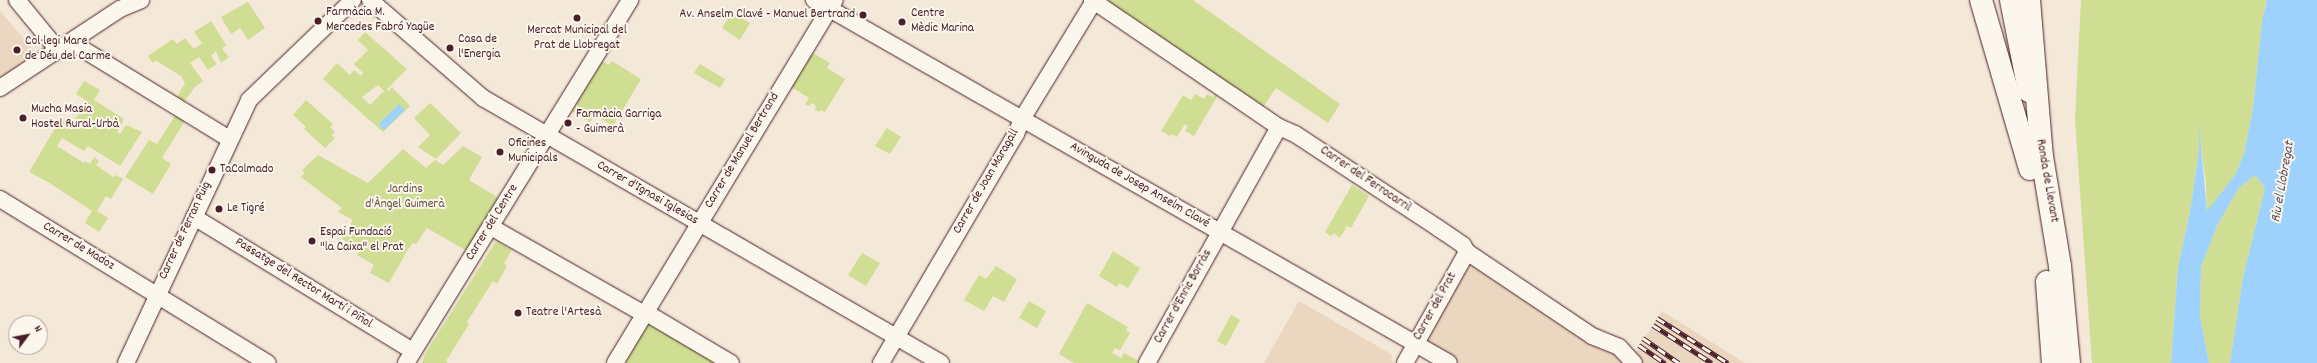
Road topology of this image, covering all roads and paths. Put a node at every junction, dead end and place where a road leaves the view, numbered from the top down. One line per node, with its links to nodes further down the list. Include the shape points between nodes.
1 (17, 0): 13 (street)
2 (141, 0): 13 (street, via 120,9)
3 (353, 0): 18 (street, Carrer de Ferran Puig, via 248,100)
4 (370, 0): 17 (street, Carrer d'Ignasi Iglesias, via 482,98)
5 (630, 0): 17 (street, Carrer del Centre)
6 (814, 0): 12 (street, Avinguda de Josep Anselm Clavé)
7 (1981, 0): 19 (main road)
8 (2003, 0): 19 (main road, Ronda de Llevant)
9 (2011, 0): 19 (main road, Ronda de Llevant)
10 (2029, 0): 19 (main road)
11 (1093, 1): 15 (street, Carrer de Joan Maragall); 16 (street, Carrer del Ferrocarril)
12 (832, 4): 15 (street, Avinguda de Josep Anselm Clavé); 22 (street, Carrer de Manuel Bertrand)
13 (65, 46): 14 (street); 18 (street)
14 (0, 88)
15 (1022, 119): 24 (street, Avinguda de Josep Anselm Clavé); 28 (street, Carrer de Joan Maragall, via 1016,134)
16 (1279, 127): 24 (street, Carrer d'Enric Borràs); 25 (street, Carrer del Ferrocarril, via 1294,134 1444,232 1463,245)
17 (547, 135): 22 (street, Carrer d'Ignasi Iglesias); 23 (street, Carrer del Centre)
18 (229, 139): 21 (street, Carrer de Ferran Puig)
19 (2036, 163): 41 (main road, Ronda de Llevant); 42 (main road, Ronda de Llevant, via 2060,266)
20 (0, 199): 26 (street, Carrer de Madoz)
21 (194, 216): 26 (street, Carrer de Ferran Puig); 30 (street, Passatge del Rector Martí i Piñol)
22 (698, 224): 27 (street, Carrer de Manuel Bertrand); 28 (street, Carrer d'Ignasi Iglesias)
23 (491, 227): 27 (street); 30 (street, Carrer del Centre)
24 (1220, 232): 29 (street, Avinguda de Josep Anselm Clavé); 37 (street, Carrer d'Enric Borràs)
25 (1466, 252): 29 (street, Carrer del Prat); 40 (street, Carrer del Ferrocarril, via 1592,336 1619,347)
26 (157, 294): 31 (street, Carrer de Ferran Puig); 32 (street, Carrer de Madoz)
27 (647, 315): 33 (street, Carrer de Manuel Bertrand); 34 (street)
28 (896, 336): 35 (street, Carrer de Joan Maragall); 36 (street, Carrer d'Ignasi Iglesias)
29 (1416, 344): 38 (street, Carrer del Prat); 39 (street, Avinguda de Josep Anselm Clavé)
30 (409, 357)
31 (126, 363)
32 (268, 363)
33 (615, 363)
34 (731, 363)
35 (881, 363)
36 (941, 363)
37 (1147, 363)
38 (1405, 363)
39 (1449, 363)
40 (1634, 363)
41 (2053, 363)
42 (2069, 363)

